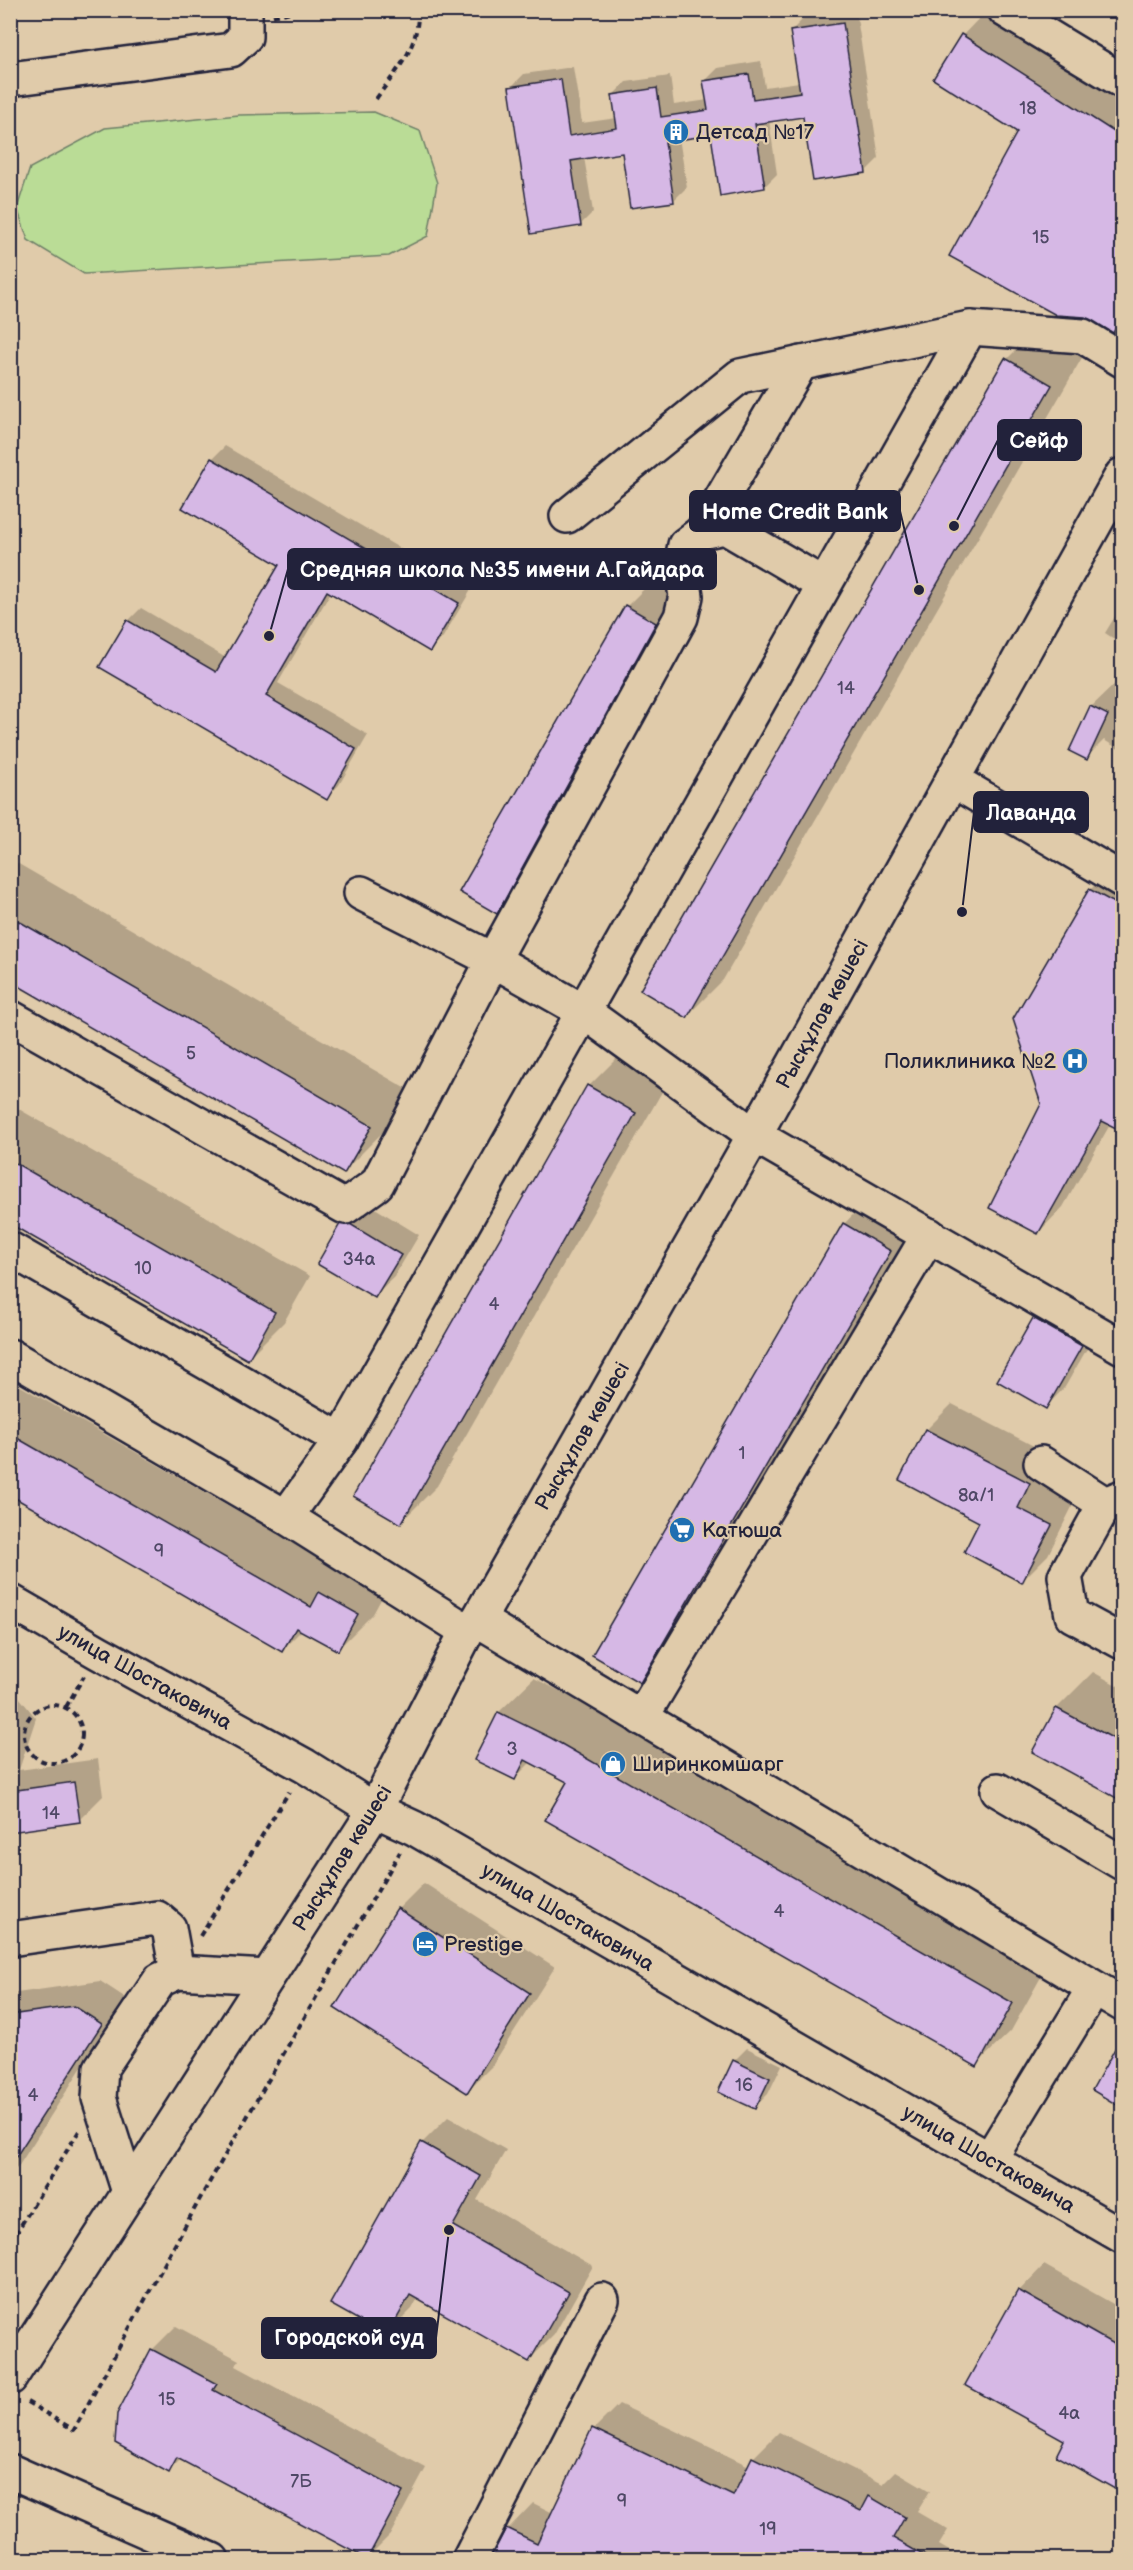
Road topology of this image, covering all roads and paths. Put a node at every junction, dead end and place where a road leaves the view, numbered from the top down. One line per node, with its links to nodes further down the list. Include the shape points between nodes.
1 (245, 10): 4 (street, via 245,37 231,50)
2 (418, 10): 6 (path, via 414,45)
3 (1005, 10): 5 (street)
4 (10, 79)
5 (1122, 81)
6 (376, 99)
7 (970, 328): 8 (street, via 1083,336); 9 (street); 13 (street)
8 (1122, 360)
9 (801, 363): 11 (street, via 740,376); 12 (street)
10 (1122, 475): 14 (street, Рысқұлов көшесі)
11 (567, 516)
12 (702, 531): 13 (street, via 725,527); 17 (street, via 685,545 681,565 686,596 681,617)
13 (824, 585): 18 (street)
14 (952, 780): 15 (street); 20 (street, Рысқұлов көшесі)
15 (1122, 880)
16 (361, 893): 17 (street)
17 (493, 960): 18 (street); 19 (street, via 377,1184 345,1207)
18 (583, 1011): 20 (street); 25 (street)
19 (10, 1017)
20 (754, 1134): 21 (street); 30 (street, Рысқұлов көшесі)
21 (929, 1235): 23 (street); 32 (street)
22 (10, 1249): 25 (street)
23 (1122, 1347)
24 (10, 1356): 28 (street)
25 (341, 1440): 28 (street)
26 (1041, 1463): 27 (street)
27 (1114, 1501): 31 (street, via 1065,1576 1072,1615)
28 (286, 1517): 30 (street)
29 (10, 1601): 35 (street, улица Шостаковича, via 305,1766)
30 (472, 1625): 32 (street); 35 (street, Рысқұлов көшесі)
31 (1122, 1642)
32 (641, 1718): 41 (street)
33 (23, 1731): 33 (path, via 25,1745 33,1757 46,1763 60,1763 73,1756 81,1744 77,1716 66,1707 52,1704 38,1708)
34 (998, 1790): 37 (street)
35 (375, 1810): 36 (street, улица Шостаковича); 40 (street, Рысқұлов көшесі)
36 (414, 1828): 43 (street, улица Шостаковича); 49 (path, via 202,2194 74,2430)
37 (1122, 1863)
38 (10, 1939): 39 (street, via 157,1918 169,1928)
39 (177, 1972): 40 (street); 44 (street, via 160,1980 101,2068 99,2098)
40 (267, 1977): 44 (street, Рысқұлов көшесі)
41 (1094, 1988): 42 (street); 43 (street)
42 (1122, 2004)
43 (990, 2159): 46 (street, улица Шостаковича)
44 (129, 2192): 49 (street, Рысқұлов көшесі)
45 (19, 2228): 47 (path)
46 (1122, 2236)
47 (10, 2242)
48 (602, 2300): 52 (street)
49 (15, 2387)
50 (10, 2471): 51 (street)
51 (212, 2559)
52 (469, 2559)

